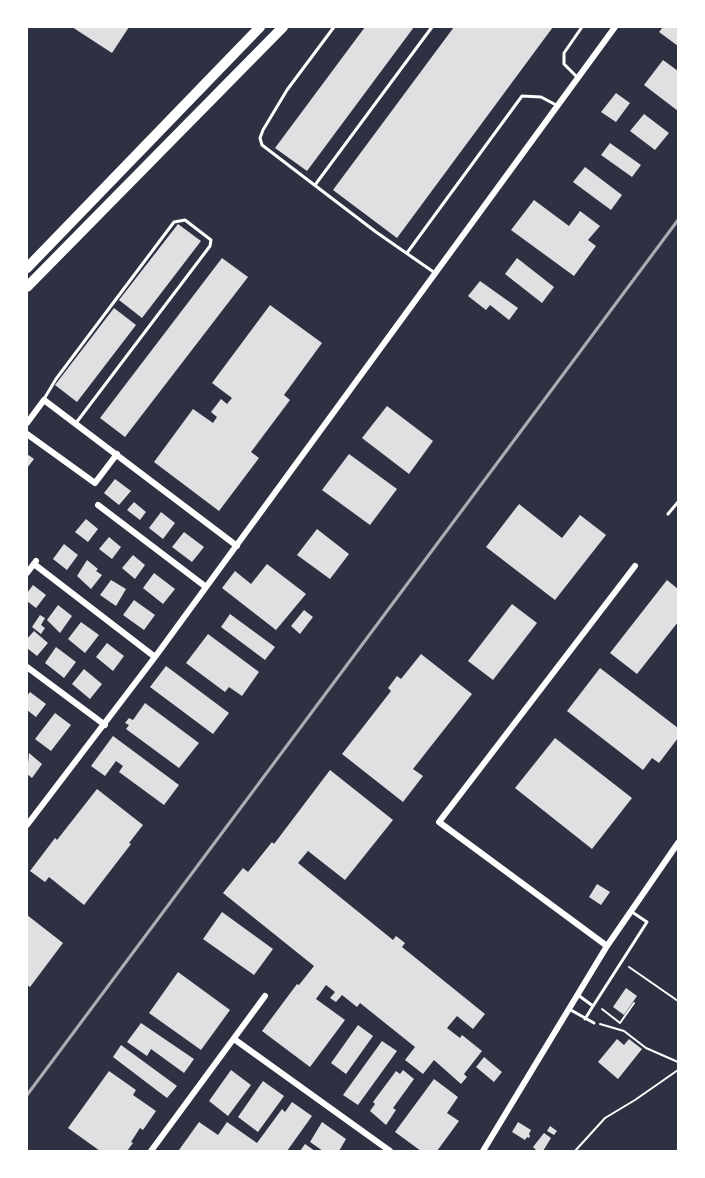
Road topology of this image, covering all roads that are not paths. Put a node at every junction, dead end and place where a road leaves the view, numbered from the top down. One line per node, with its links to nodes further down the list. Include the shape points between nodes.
1 (260, 27): 11 (highway)
2 (283, 27): 13 (highway)
3 (334, 27): 9 (lane, via 287,90 260,138 262,146)
4 (432, 27): 9 (lane)
5 (582, 27): 7 (lane, via 564,53 564,64)
6 (615, 27): 7 (street)
7 (578, 78): 8 (street)
8 (558, 106): 10 (lane, via 542,97 522,96); 12 (street)
9 (315, 185): 10 (lane)
10 (407, 253): 12 (lane)
11 (27, 268)
12 (435, 273): 22 (street)
13 (27, 287)
14 (44, 400): 15 (street); 16 (street); 16 (lane, via 174,222 185,220 212,240 210,246)
15 (27, 423)
16 (76, 423): 18 (street)
17 (27, 434): 18 (street, via 95,483)
18 (117, 454): 22 (street)
19 (678, 502): 21 (lane)
20 (98, 505): 25 (street)
21 (668, 514)
22 (237, 546): 25 (street)
23 (635, 566): 32 (street, via 439,822)
24 (27, 573): 26 (street, via 35,563)
25 (206, 588): 26 (street)
26 (155, 657): 28 (street)
27 (27, 667): 28 (street)
28 (105, 725): 29 (street)
29 (27, 825)
30 (678, 843): 31 (street)
31 (632, 912): 32 (street); 35 (lane, via 647,922)
32 (607, 946): 33 (street)
33 (578, 995): 35 (lane); 36 (street)
34 (265, 996): 39 (street)
35 (593, 1006): 37 (lane)
36 (569, 1009): 37 (lane); 42 (street)
37 (585, 1019): 38 (lane)
38 (594, 1023)
39 (234, 1039): 40 (street); 41 (street)
40 (150, 1151)
41 (390, 1151)
42 (483, 1151)

